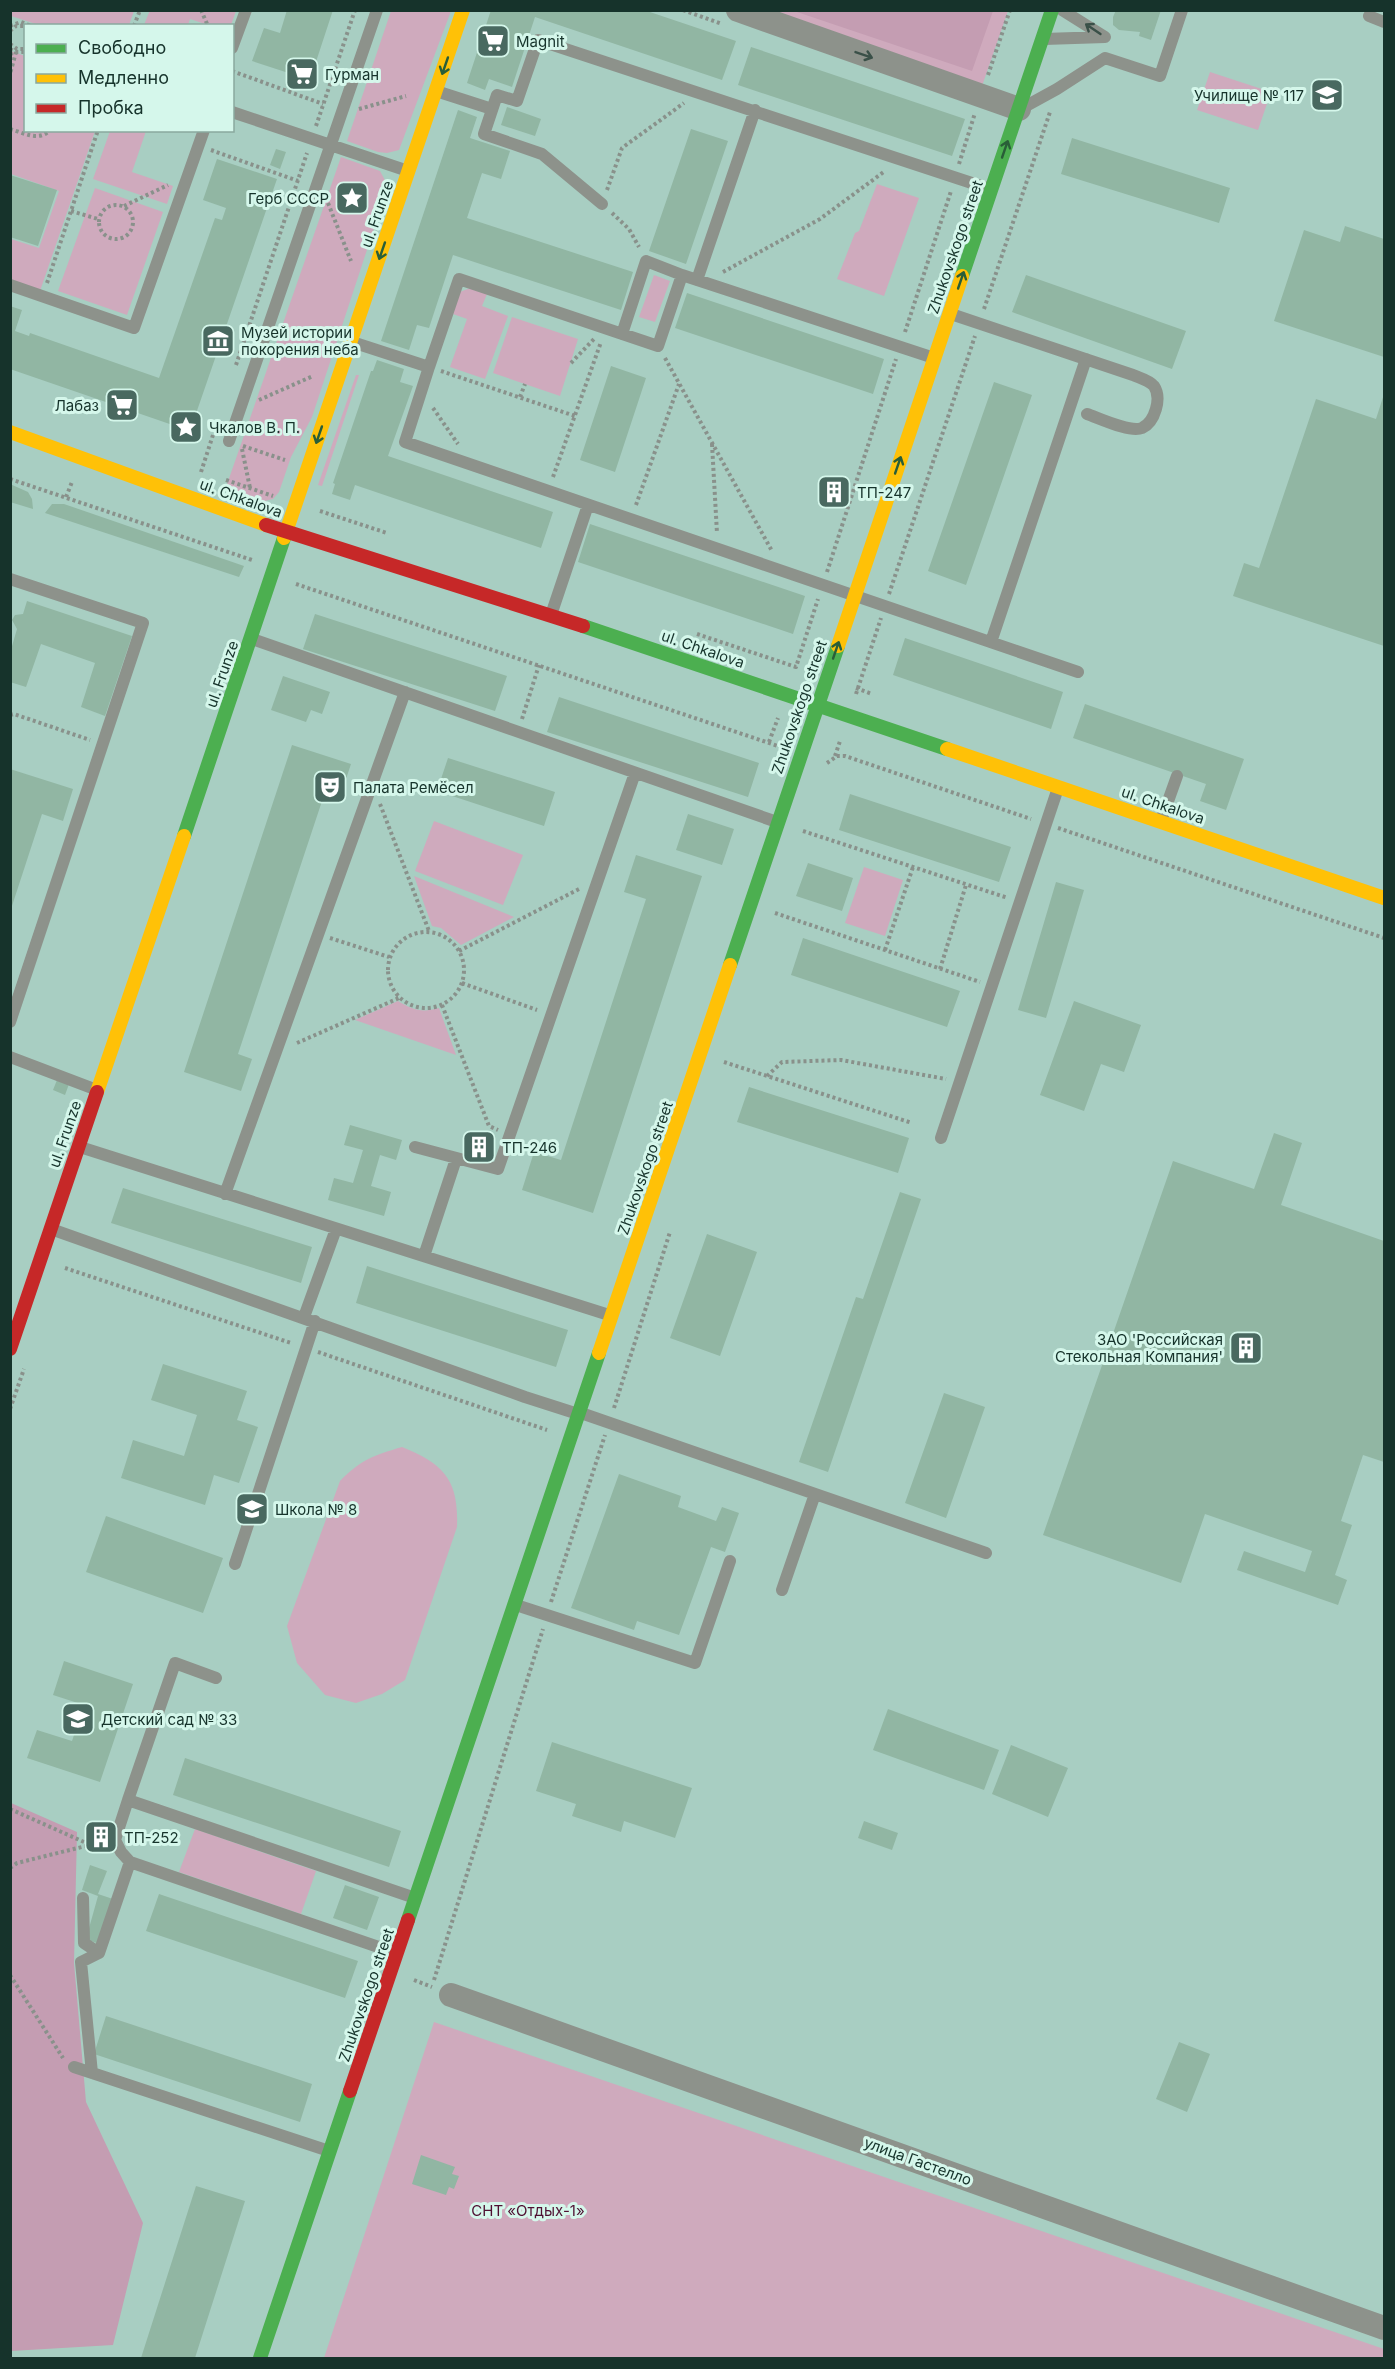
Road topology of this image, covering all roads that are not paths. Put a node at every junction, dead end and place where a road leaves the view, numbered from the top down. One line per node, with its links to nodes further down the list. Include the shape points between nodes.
1 (246, 10): 11 (lane)
2 (377, 10): 18 (lane)
3 (463, 10): 12 (street, ul. Frunze, one-way to 12)
4 (738, 10): 14 (street, one-way to 14)
5 (1052, 10): 10 (street, Zhukovskogo street)
6 (1062, 10): 10 (lane, one-way to 6, via 1105,37)
7 (1182, 10): 14 (lane, via 1160,76 1105,58)
8 (1369, 16): 9 (lane)
9 (1384, 21)
10 (1043, 39): 14 (street, Zhukovskogo street)
11 (234, 43)
12 (434, 96): 13 (lane); 19 (street, ul. Frunze)
13 (492, 109): 15 (lane, via 497,95 517,101 538,40); 21 (lane, via 484,134 542,154)
14 (1019, 109): 20 (street, Zhukovskogo street, one-way to 14)
15 (755, 110): 20 (lane); 23 (lane)
16 (234, 112): 18 (lane)
17 (203, 132): 24 (lane, via 134,328)
18 (331, 145): 19 (lane); 33 (lane, via 240,408)
19 (409, 171): 27 (street, ul. Frunze, one-way to 27)
20 (992, 189): 25 (street, Zhukovskogo street, one-way to 20)
21 (602, 204)
22 (682, 275): 23 (lane); 26 (lane, via 658,346); 26 (lane, via 646,261)
23 (701, 281): 28 (lane)
24 (10, 285)
25 (950, 313): 28 (street, Zhukovskogo street); 29 (lane)
26 (622, 334): 30 (lane, via 459,279)
27 (351, 341): 30 (lane); 35 (street, ul. Frunze, one-way to 35)
28 (935, 358): 37 (street, Zhukovskogo street, one-way to 28)
29 (1086, 359): 31 (lane, via 1146,380 1155,387 1157,398 1151,420 1141,428); 40 (lane)
30 (429, 367): 34 (lane, via 405,442)
31 (1088, 414)
32 (10, 432): 35 (street, ul. Chkalova)
33 (235, 443)
34 (588, 506): 37 (lane); 38 (lane)
35 (286, 532): 38 (street, ul. Chkalova); 39 (street, ul. Frunze)
36 (10, 579): 50 (lane, via 142,623)
37 (854, 595): 40 (lane); 43 (street, Zhukovskogo street, one-way to 37)
38 (551, 615): 43 (street, ul. Chkalova)
39 (251, 638): 42 (lane); 52 (street, ul. Frunze)
40 (991, 642): 41 (lane)
41 (1078, 672)
42 (405, 692): 44 (lane); 57 (lane)
43 (817, 705): 46 (street, ul. Chkalova); 48 (street, Zhukovskogo street)
44 (635, 773): 48 (lane); 56 (lane, via 498,1169)
45 (1177, 776): 47 (lane)
46 (1058, 787): 47 (street, ul. Chkalova); 53 (lane)
47 (1161, 822): 49 (street, ul. Chkalova)
48 (777, 823): 61 (street, Zhukovskogo street)
49 (1384, 898)
50 (10, 1022)
51 (10, 1057): 52 (lane)
52 (98, 1090): 54 (street, ul. Frunze)
53 (940, 1138)
54 (78, 1147): 57 (lane); 58 (street, ul. Frunze)
55 (415, 1147): 56 (lane)
56 (456, 1159): 60 (lane)
57 (225, 1194): 59 (lane)
58 (50, 1228): 62 (lane); 63 (street, ul. Frunze)
59 (336, 1229): 60 (lane); 62 (lane)
60 (424, 1256): 61 (lane)
61 (613, 1316): 64 (street, Zhukovskogo street)
62 (310, 1319): 64 (lane); 68 (lane)
63 (10, 1348)
64 (580, 1414): 65 (lane); 70 (street, Zhukovskogo street)
65 (815, 1494): 66 (lane); 69 (lane)
66 (986, 1553)
67 (730, 1561): 70 (lane, via 695,1663)
68 (235, 1564)
69 (782, 1590)
70 (515, 1604): 74 (street, Zhukovskogo street)
71 (216, 1678): 72 (lane, via 175,1662)
72 (128, 1800): 73 (lane, via 115,1840); 74 (lane)
73 (130, 1862): 76 (lane); 77 (lane)
74 (416, 1898): 77 (street, Zhukovskogo street)
75 (83, 1899): 76 (lane, via 84,1943)
76 (99, 1953): 80 (lane, via 81,1962)
77 (397, 1954): 81 (street, Zhukovskogo street)
78 (441, 1991): 82 (street, улица Гастелло)
79 (74, 2067): 80 (lane)
80 (92, 2073): 81 (lane)
81 (330, 2152): 83 (street, Zhukovskogo street)
82 (1384, 2328)
83 (260, 2358)

